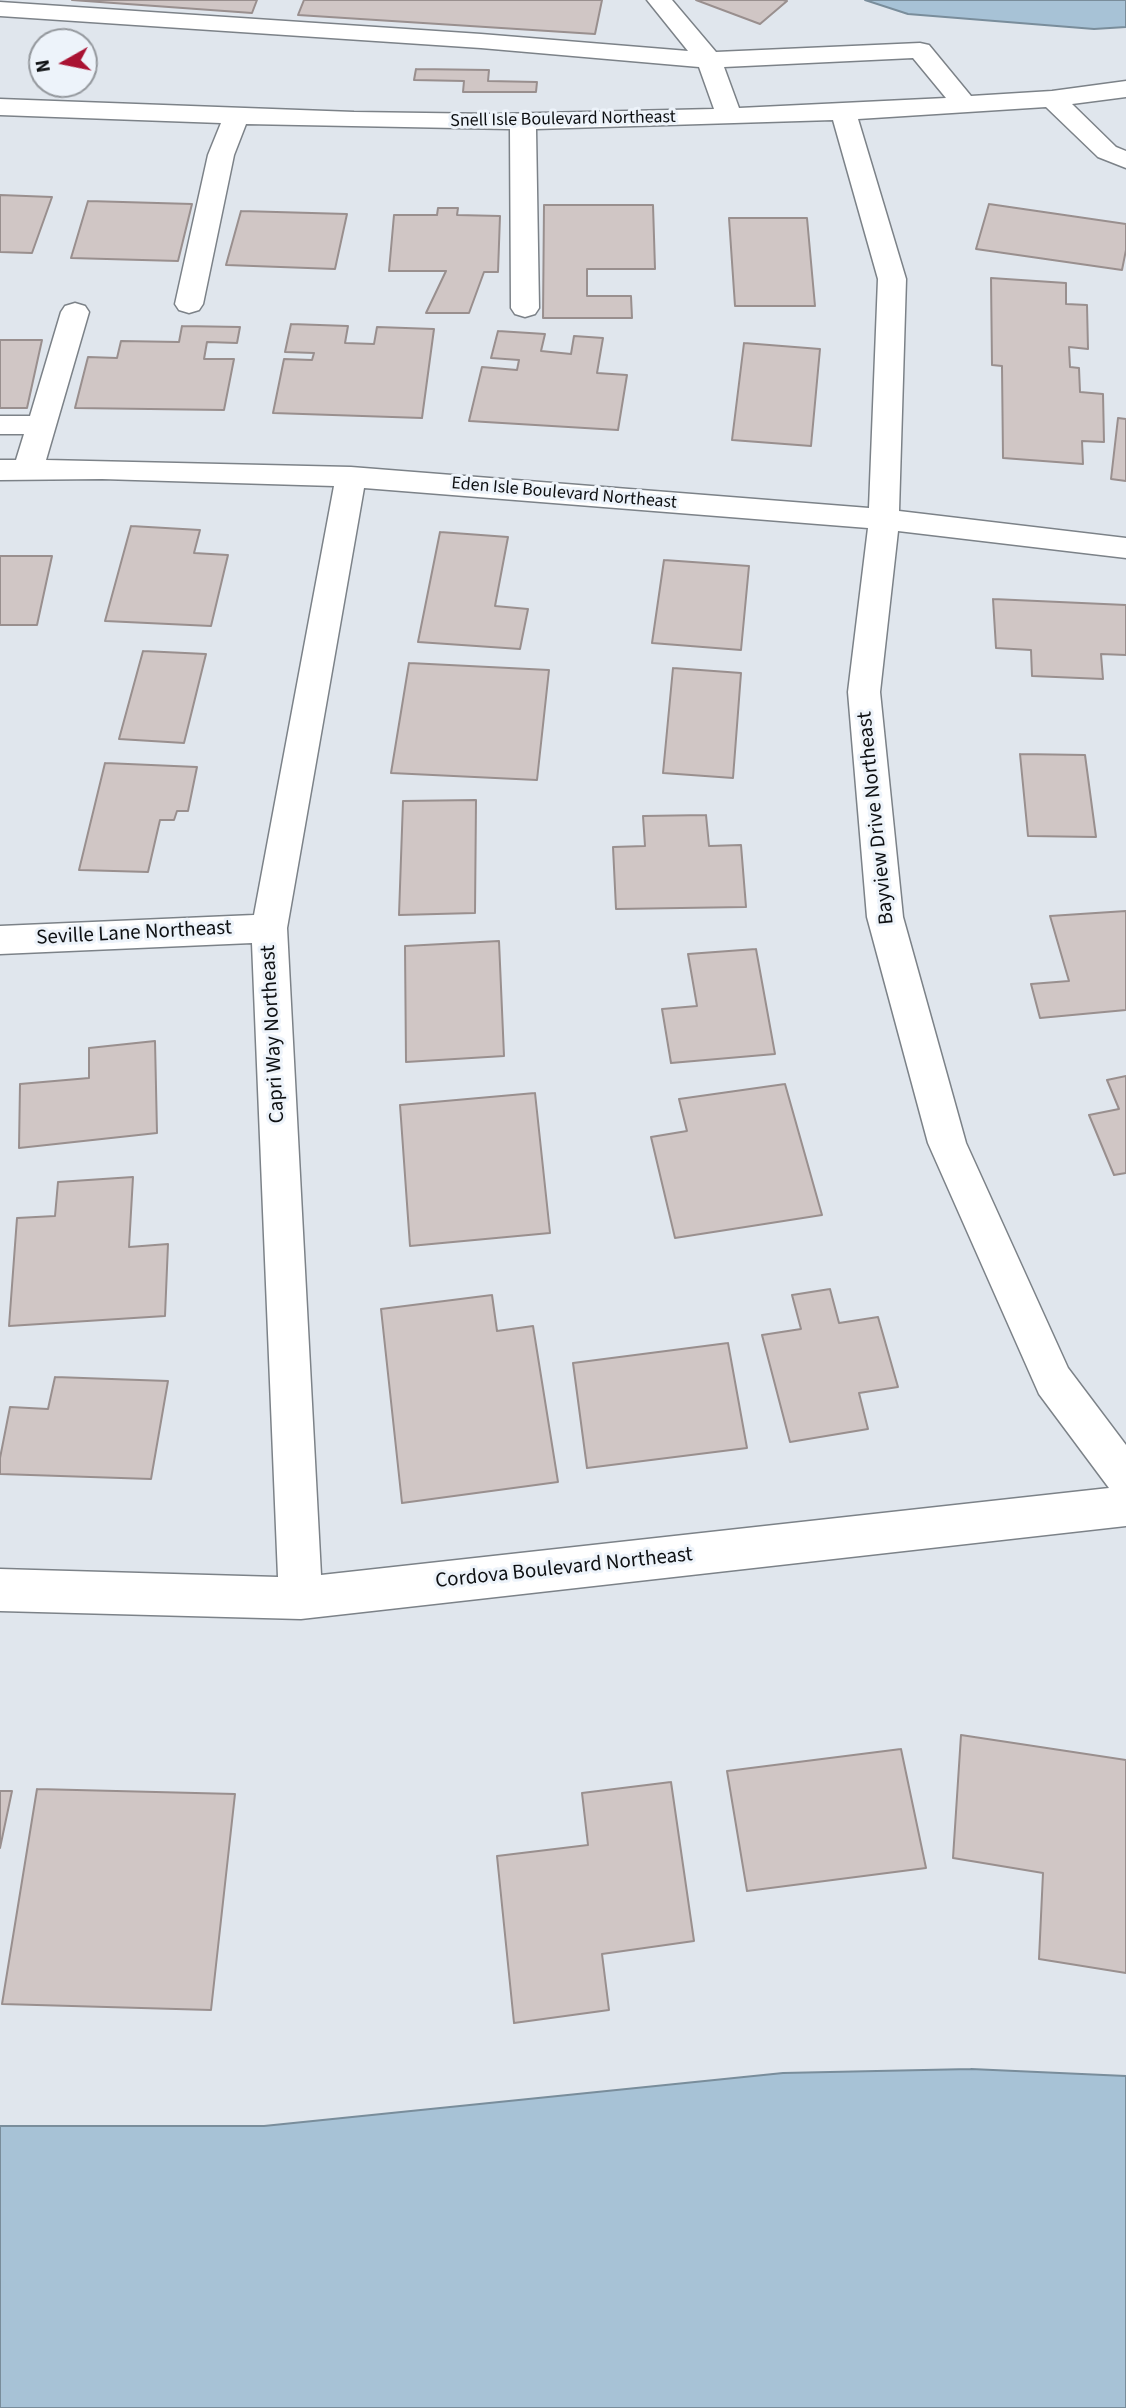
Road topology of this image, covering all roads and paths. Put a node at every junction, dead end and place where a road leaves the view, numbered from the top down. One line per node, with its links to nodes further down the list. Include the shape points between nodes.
1 (659, 0): 3 (street)
2 (0, 9): 3 (street)
3 (709, 60): 6 (street, via 920,50); 10 (street)
4 (1126, 89): 5 (street, Snell Isle Boulevard Northeast)
5 (1052, 99): 6 (street, Snell Isle Boulevard Northeast); 12 (street, via 1107,152)
6 (964, 104): 8 (street, Snell Isle Boulevard Northeast)
7 (0, 107): 9 (street, Snell Isle Boulevard Northeast)
8 (843, 112): 10 (street, Snell Isle Boulevard Northeast); 20 (street, Bayview Drive Northeast, via 892,279)
9 (236, 116): 11 (street, Snell Isle Boulevard Northeast); 13 (street, via 221,155)
10 (729, 117): 11 (street, Snell Isle Boulevard Northeast)
11 (523, 122): 14 (street)
12 (1126, 160)
13 (189, 304)
14 (525, 308)
15 (75, 312): 17 (street)
16 (0, 425): 17 (street)
17 (41, 425): 18 (street)
18 (14, 470): 19 (street, Eden Isle Boulevard Northeast)
19 (351, 477): 20 (street, Eden Isle Boulevard Northeast); 22 (street, Capri Way Northeast)
20 (884, 519): 21 (street, Eden Isle Boulevard Northeast); 24 (street, Bayview Drive Northeast, via 864,692 885,917 947,1143 1053,1381)
21 (1126, 548)
22 (269, 928): 23 (street, Seville Lane Northeast); 27 (street, Capri Way Northeast)
23 (0, 940)
24 (1126, 1478)
25 (1126, 1506): 27 (street, Cordova Boulevard Northeast)
26 (0, 1590): 27 (street, Cordova Boulevard Northeast)
27 (301, 1598)

